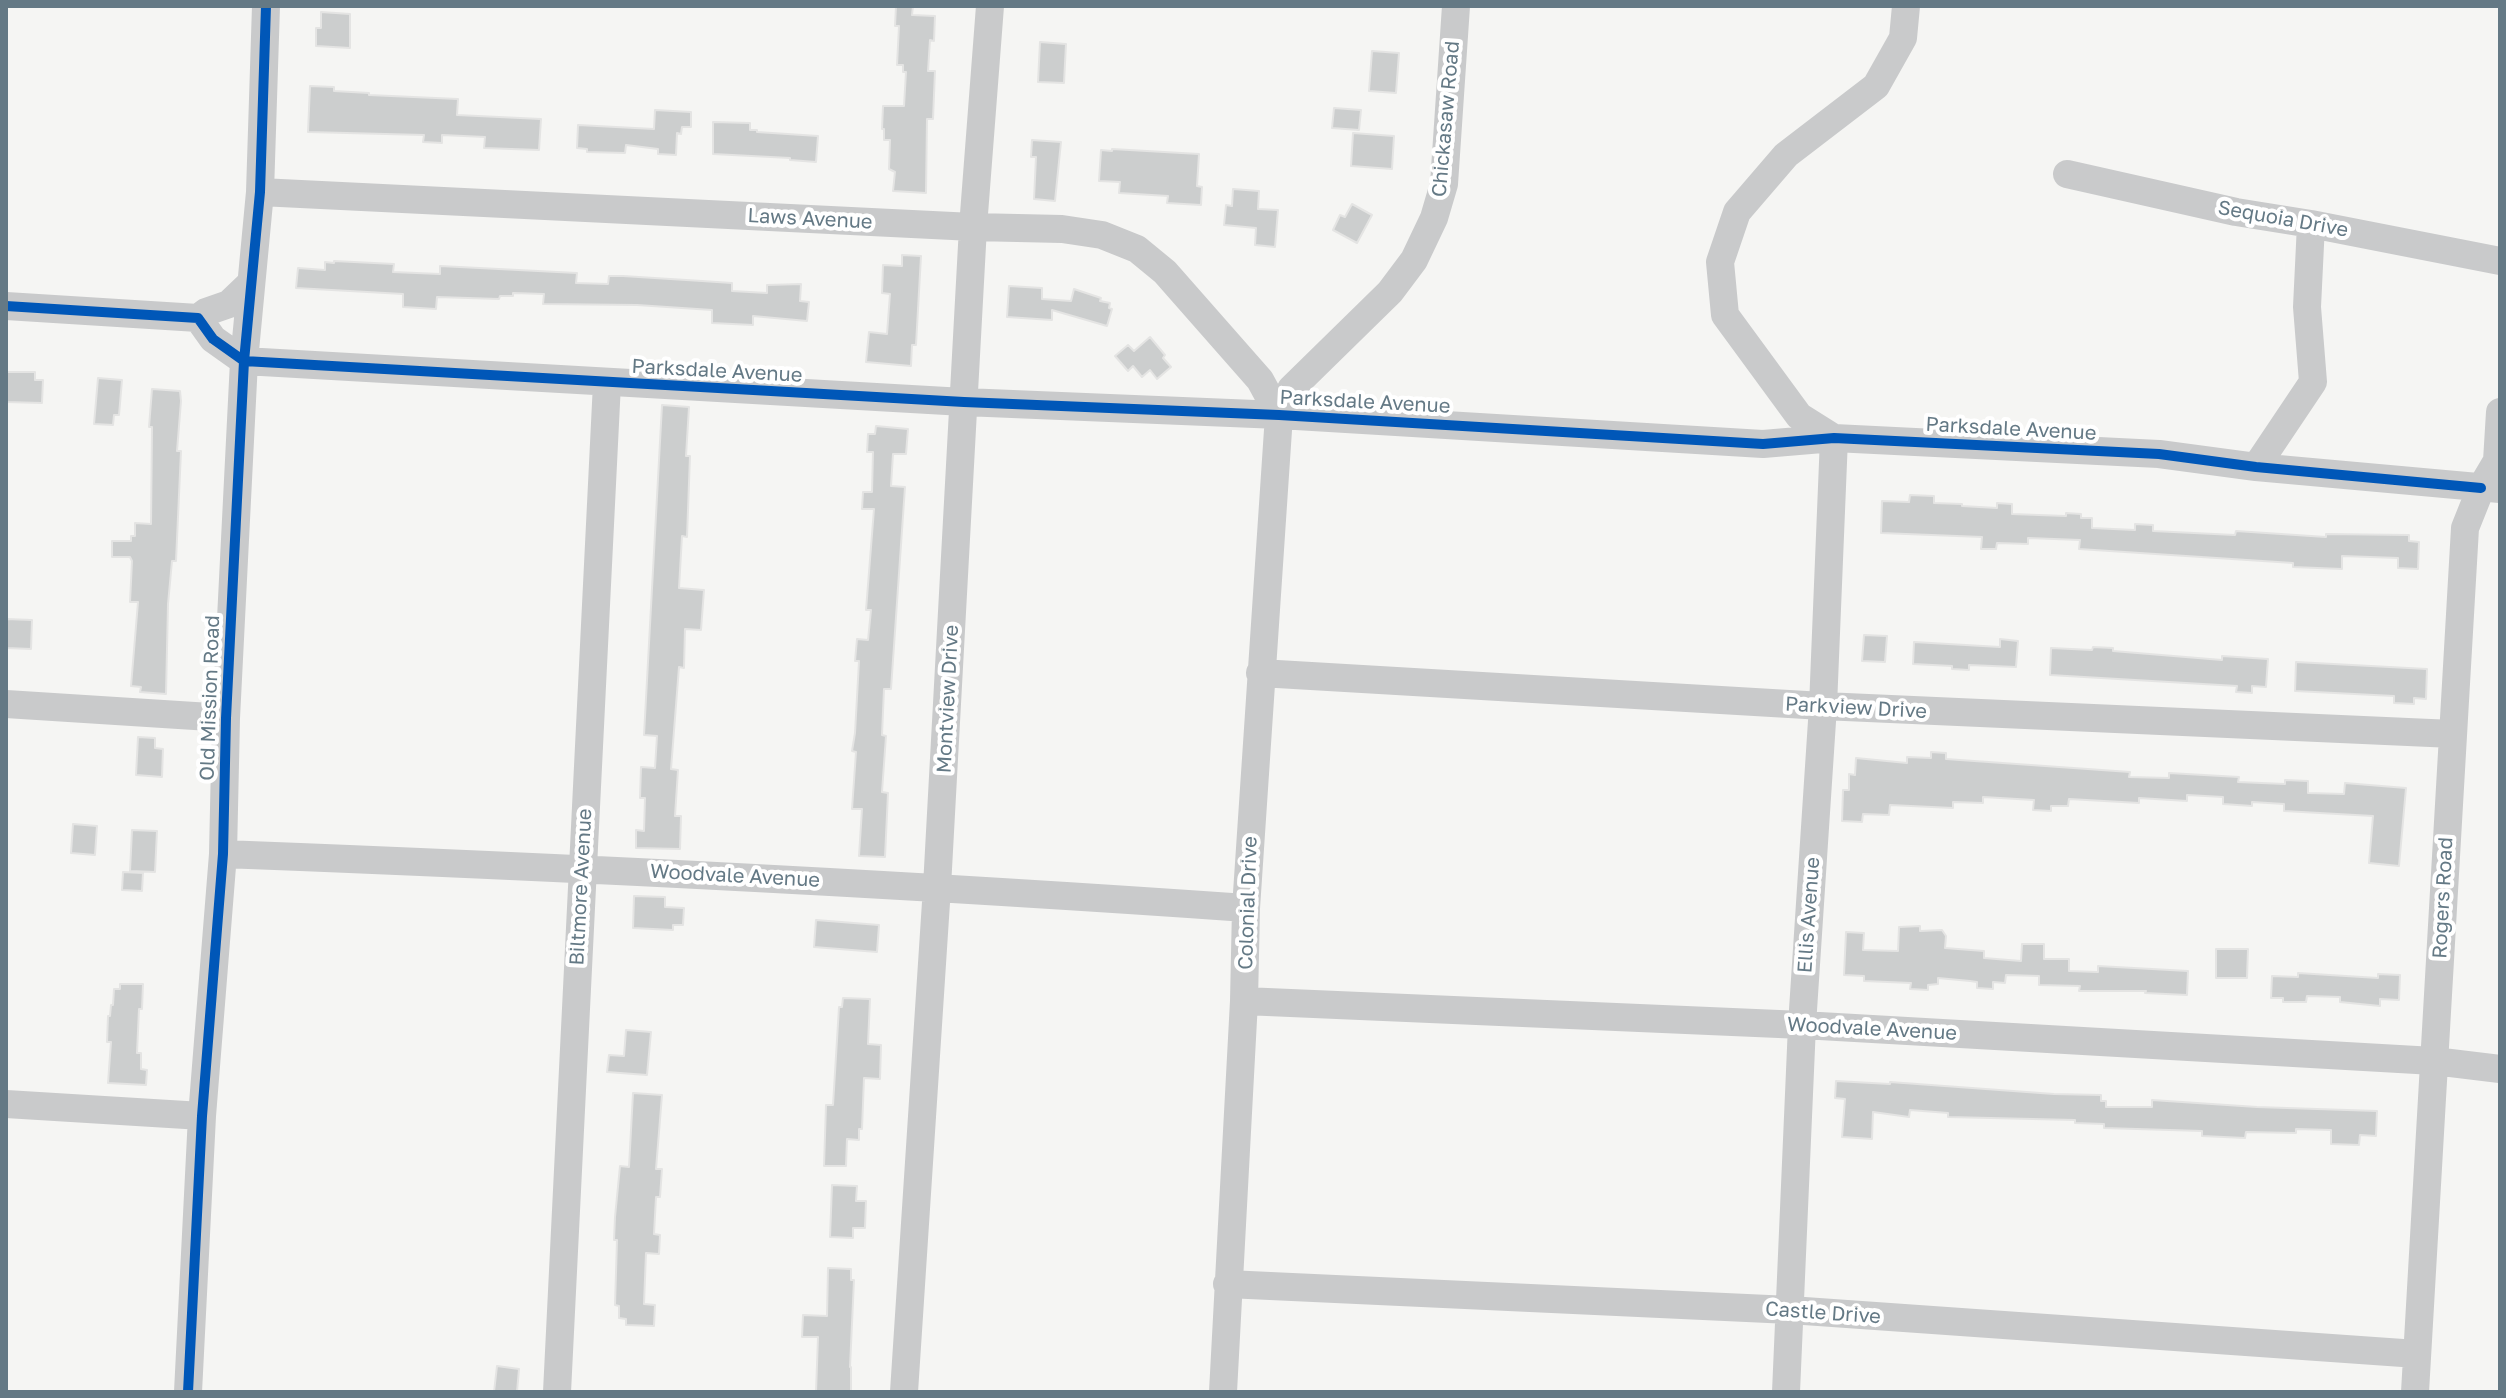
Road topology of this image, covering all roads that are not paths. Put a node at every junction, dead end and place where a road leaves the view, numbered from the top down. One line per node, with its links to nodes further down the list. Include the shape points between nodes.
1 (266, 6): 6 (street, Old Mission Road)
2 (990, 6): 8 (street, Montview Drive)
3 (1456, 6): 17 (street, Chickasaw Road, via 1444,184 1434,218 1414,260 1390,292 1291,389)
4 (1906, 6): 18 (street, via 1903,38 1876,86 1786,155 1737,212 1720,262 1725,315 1799,416)
5 (2067, 174): 7 (street, Sequoia Drive)
6 (260, 192): 8 (street, Laws Avenue); 10 (street, Old Mission Road)
7 (2311, 224): 9 (street, Sequoia Drive); 19 (street, via 2307,307 2313,382)
8 (973, 227): 15 (street, Montview Drive); 17 (street, Laws Avenue, via 1062,229 1102,235 1137,249 1165,272 1260,380)
9 (2500, 261)
10 (251, 283): 12 (street, via 229,304); 13 (street, Old Mission Road)
11 (6, 306): 12 (street)
12 (198, 318): 13 (street, via 213,339)
13 (244, 361): 14 (street, Parksdale Avenue); 24 (street, Old Mission Road)
14 (607, 383): 15 (street, Parksdale Avenue); 27 (street, Biltmore Avenue)
15 (964, 402): 17 (street, Parksdale Avenue); 28 (street, Montview Drive)
16 (2500, 412): 20 (street, Rogers Road)
17 (1279, 415): 18 (street, Parksdale Avenue, via 1763,444); 21 (street, Colonial Drive)
18 (1834, 438): 19 (street, Parksdale Avenue, via 2159,454); 23 (street, Ellis Avenue)
19 (2256, 467): 20 (street, Parksdale Avenue)
20 (2491, 488): 25 (street, Rogers Road, via 2465,528)
21 (1260, 673): 23 (street, Parkview Drive); 29 (street, Colonial Drive)
22 (6, 704): 24 (street)
23 (1823, 706): 25 (street, Parkview Drive); 31 (street, Ellis Avenue)
24 (226, 718): 26 (street, Old Mission Road)
25 (2453, 734): 32 (street, Rogers Road)
26 (223, 854): 27 (street, Woodvale Avenue); 35 (street, Old Mission Road)
27 (582, 868): 28 (street, Woodvale Avenue); 40 (street, Biltmore Avenue)
28 (937, 887): 29 (street, Woodvale Avenue); 41 (street, Montview Drive)
29 (1246, 908): 30 (street, Colonial Drive)
30 (1244, 1001): 31 (street, Woodvale Avenue); 36 (street, Colonial Drive)
31 (1802, 1025): 32 (street, Woodvale Avenue); 37 (street, Ellis Avenue)
32 (2434, 1061): 33 (street, Woodvale Avenue); 38 (street, Rogers Road)
33 (2500, 1069)
34 (6, 1104): 35 (street)
35 (202, 1116): 39 (street, Old Mission Road)
36 (1227, 1284): 37 (street, Castle Drive); 42 (street, Colonial Drive)
37 (1790, 1310): 38 (street, Castle Drive); 43 (street, Ellis Avenue)
38 (2417, 1354): 44 (street, Rogers Road)
39 (188, 1392)
40 (557, 1392)
41 (904, 1392)
42 (1223, 1392)
43 (1786, 1392)
44 (2415, 1392)

